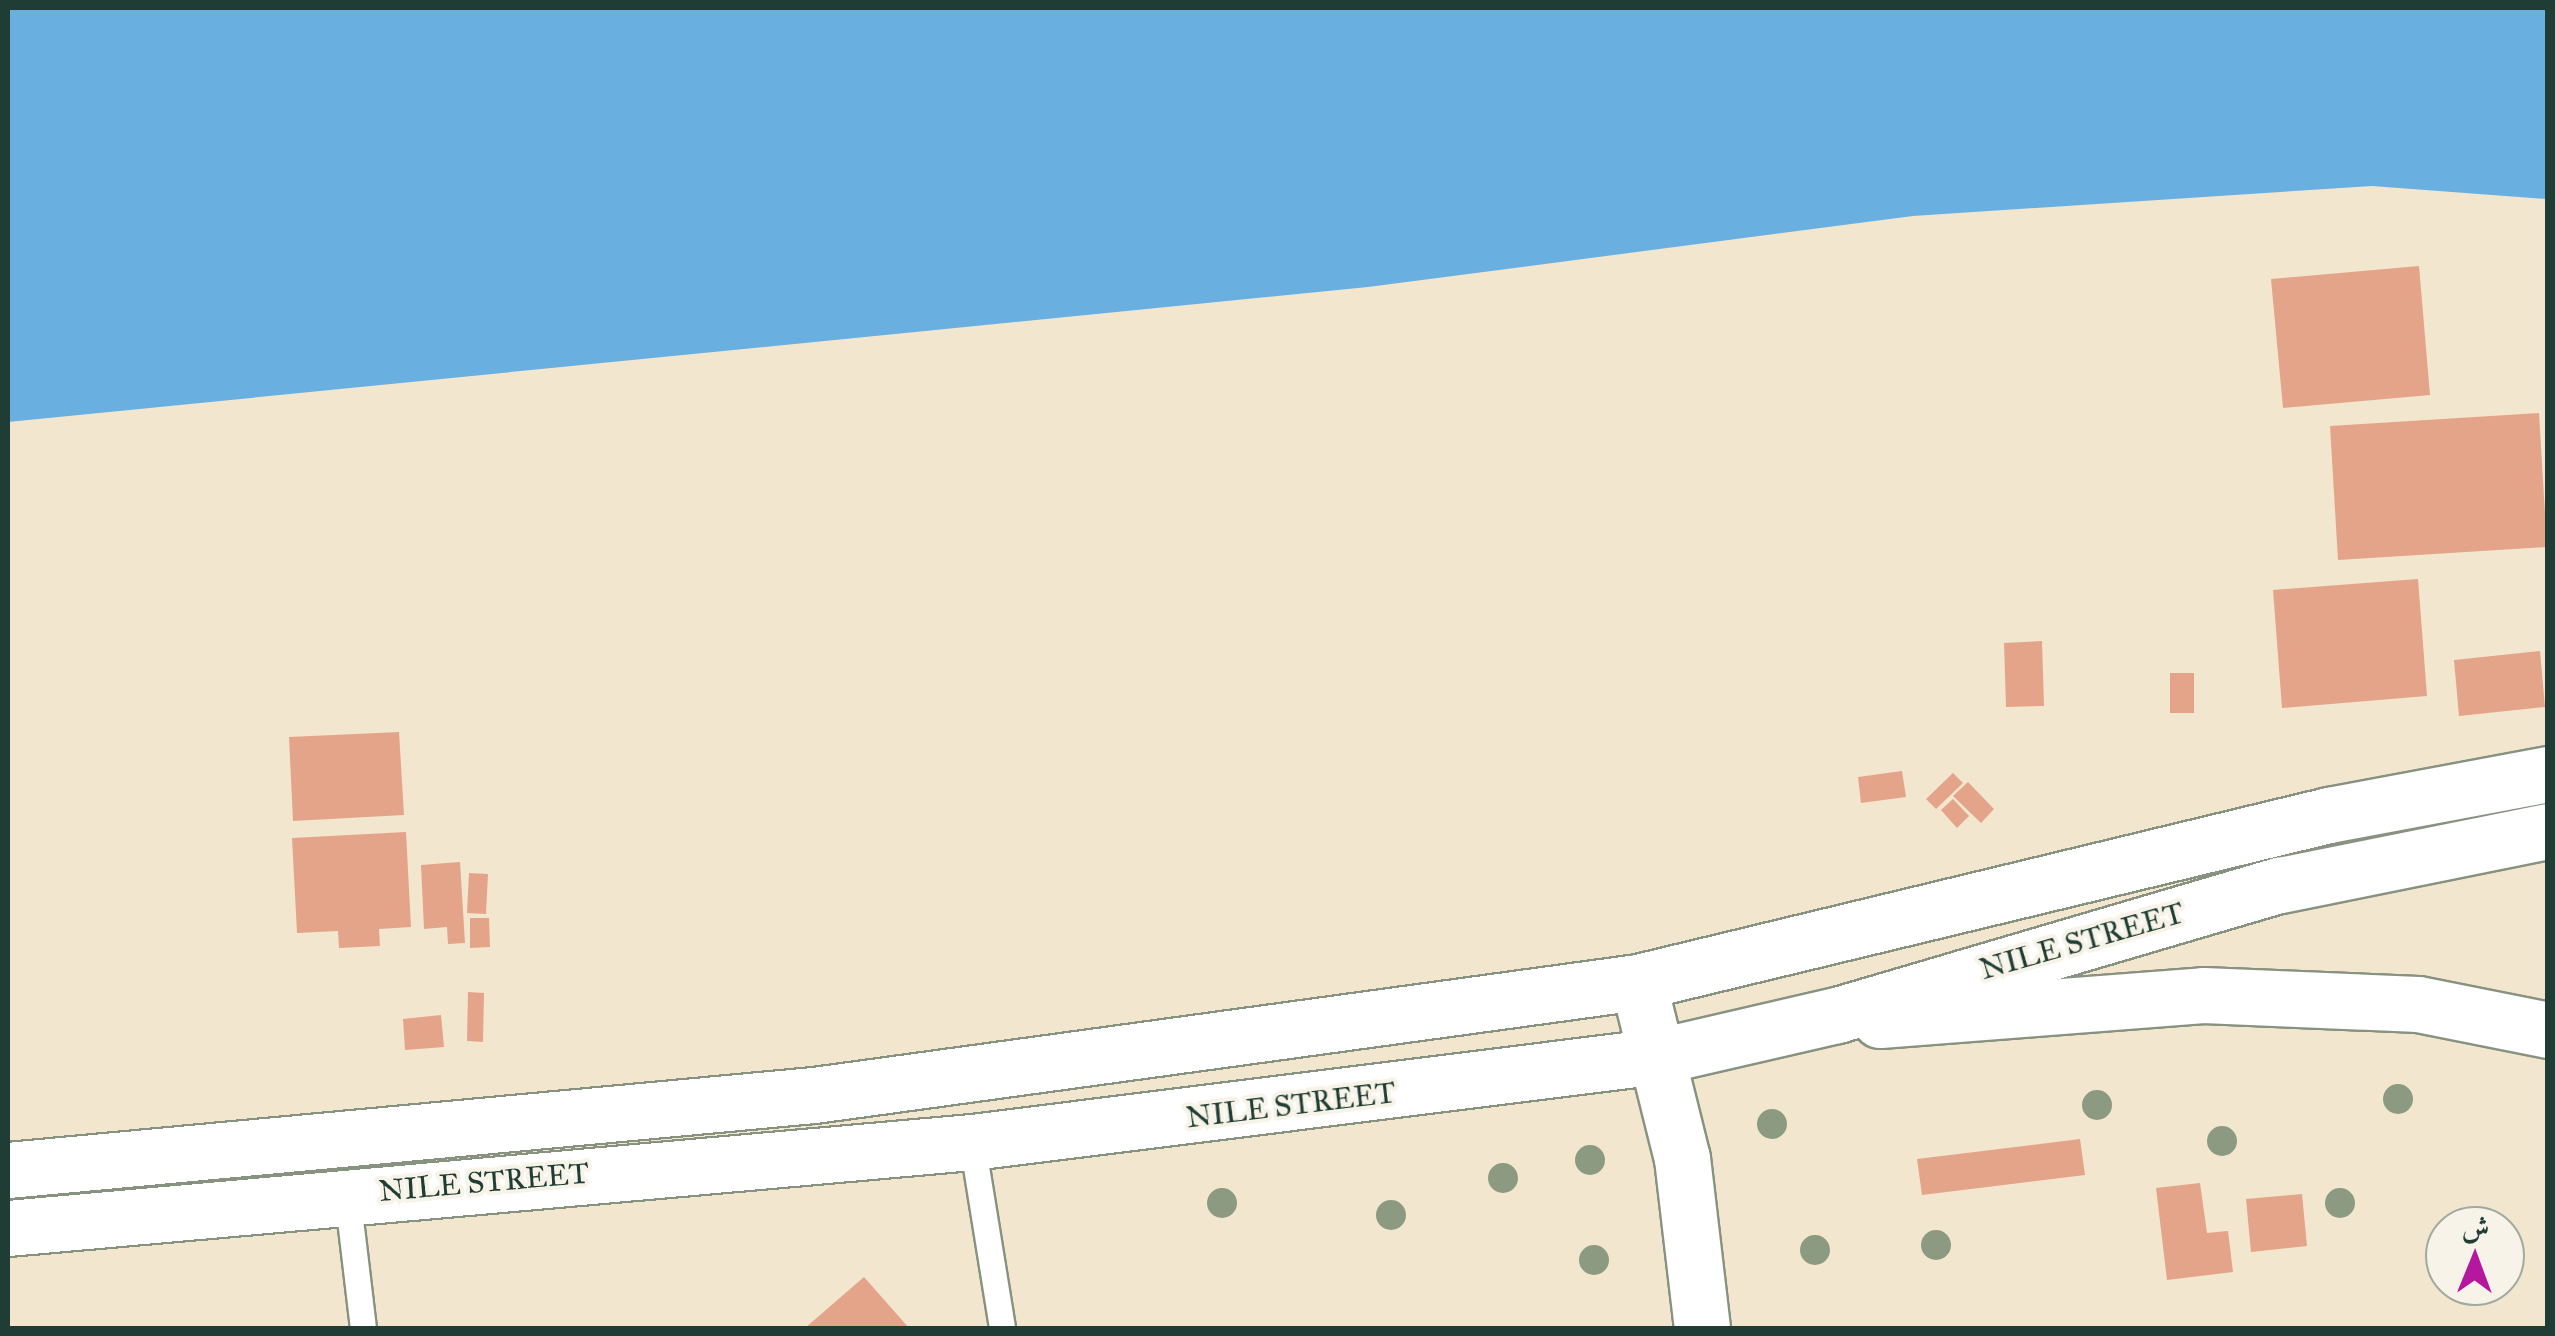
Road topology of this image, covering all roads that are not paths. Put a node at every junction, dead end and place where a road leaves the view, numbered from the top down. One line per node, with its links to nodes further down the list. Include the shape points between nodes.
1 (2548, 774): 3 (main road, NILE STREET, via 2328,815)
2 (2548, 831): 4 (main road, NILE STREET, via 2280,886)
3 (1638, 982): 6 (main road); 8 (main road, NILE STREET, via 814,1095)
4 (1838, 1015): 5 (main road, via 1899,1022 2203,994 2418,1004); 6 (main road, NILE STREET)
5 (2548, 1030)
6 (1659, 1056): 7 (main road, NILE STREET); 13 (main road)
7 (972, 1142): 9 (main road, NILE STREET); 12 (lane)
8 (8, 1170)
9 (347, 1194): 10 (main road, NILE STREET); 11 (lane)
10 (8, 1228)
11 (363, 1328)
12 (1002, 1328)
13 (1702, 1328)

